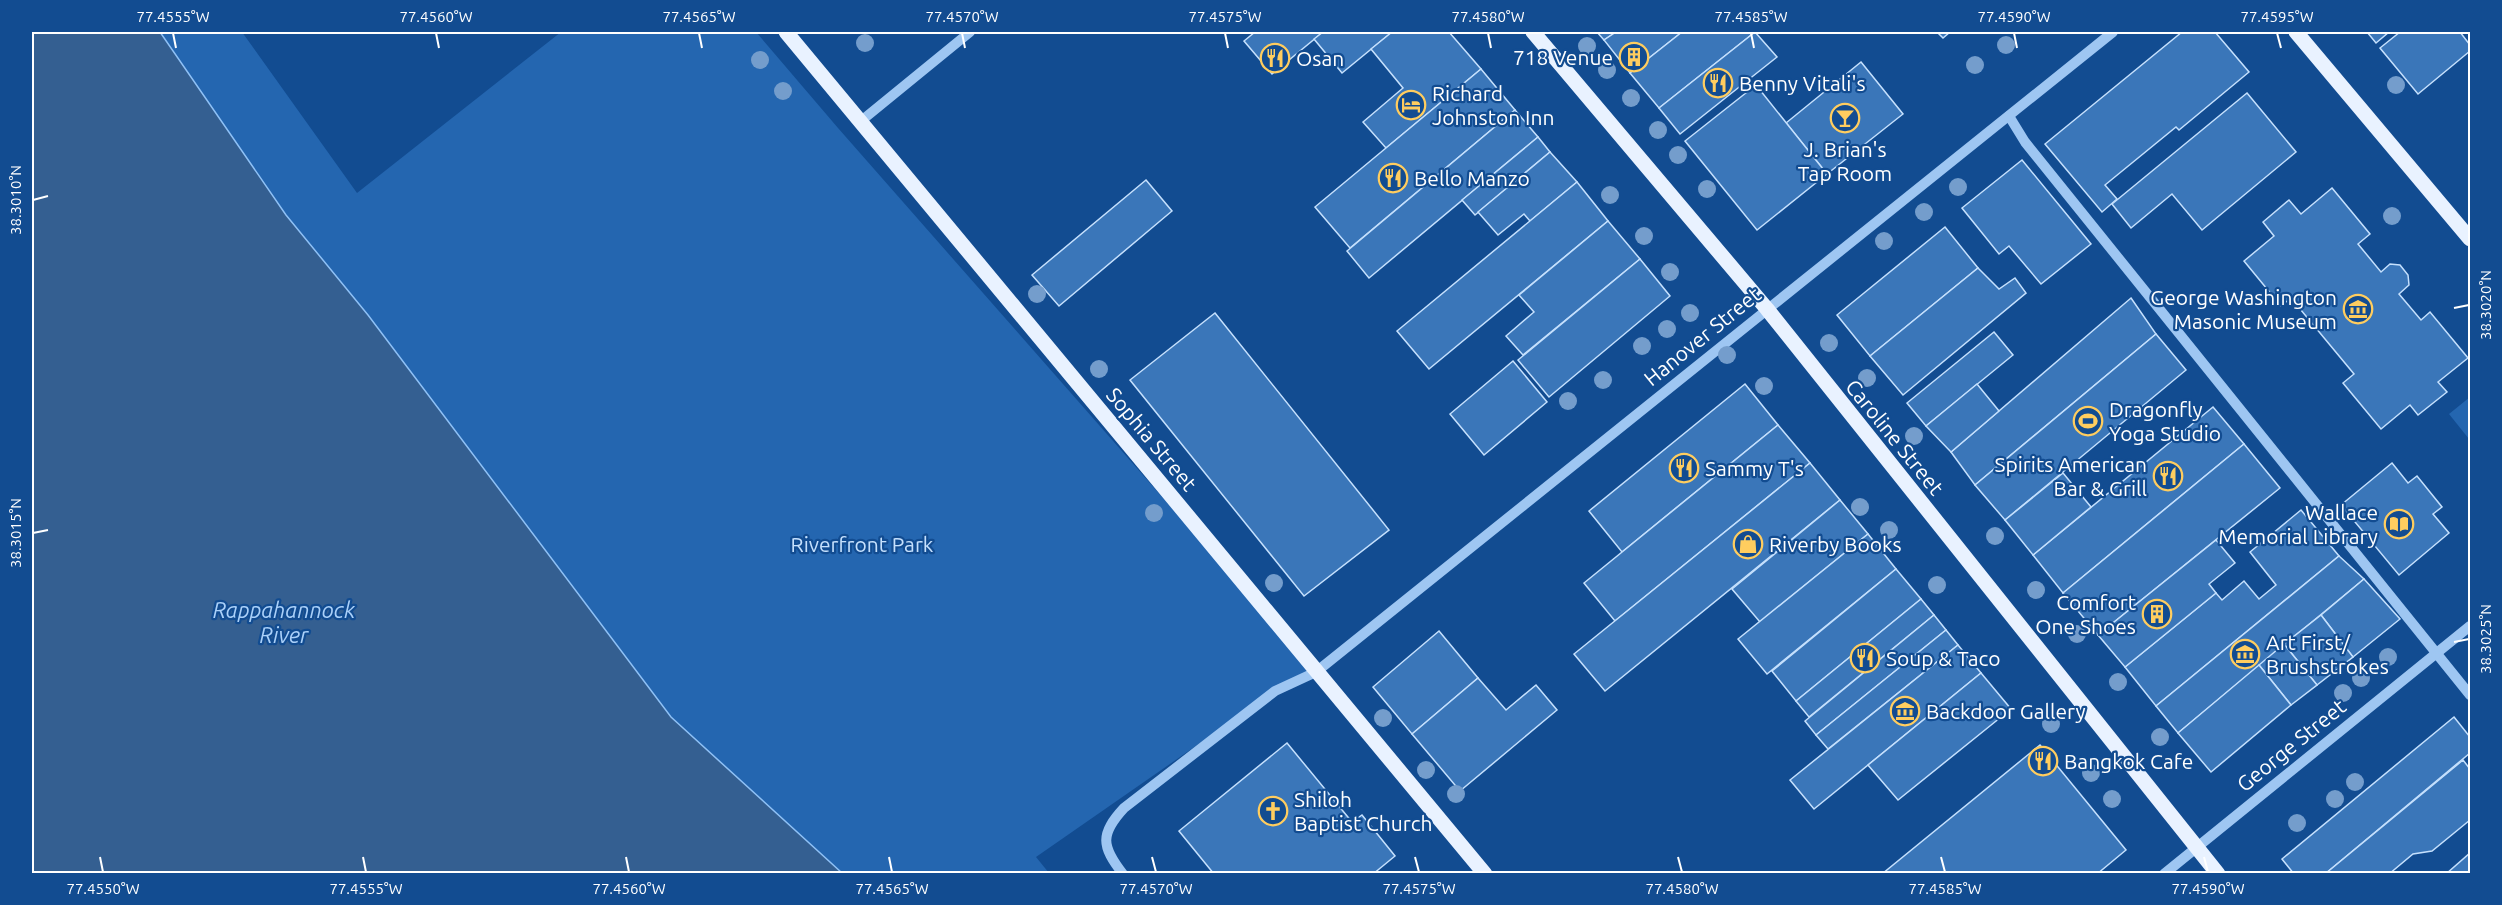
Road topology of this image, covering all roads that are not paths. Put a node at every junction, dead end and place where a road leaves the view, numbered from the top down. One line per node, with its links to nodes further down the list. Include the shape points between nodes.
1 (786, 32): 7 (main road, Sophia Street)
2 (970, 32): 7 (street)
3 (1533, 32): 9 (main road, Caroline Street)
4 (2113, 32): 6 (street, Hanover Street)
5 (2296, 32): 8 (main road)
6 (2008, 116): 9 (street, Hanover Street); 11 (street, via 2032,151)
7 (861, 121): 12 (main road, Sophia Street)
8 (2470, 239)
9 (1767, 309): 12 (street, Hanover Street); 14 (main road, Caroline Street)
10 (2470, 626): 11 (street, George Street)
11 (2436, 654): 13 (street); 14 (street, George Street)
12 (1316, 672): 15 (street, Hanover Street, via 1275,691 1111,822 1106,833 1107,847); 16 (main road, Sophia Street)
13 (2470, 695)
14 (2196, 847): 17 (street, George Street); 18 (main road, Caroline Street)
15 (1123, 873)
16 (1485, 873)
17 (2164, 873)
18 (2218, 873)

